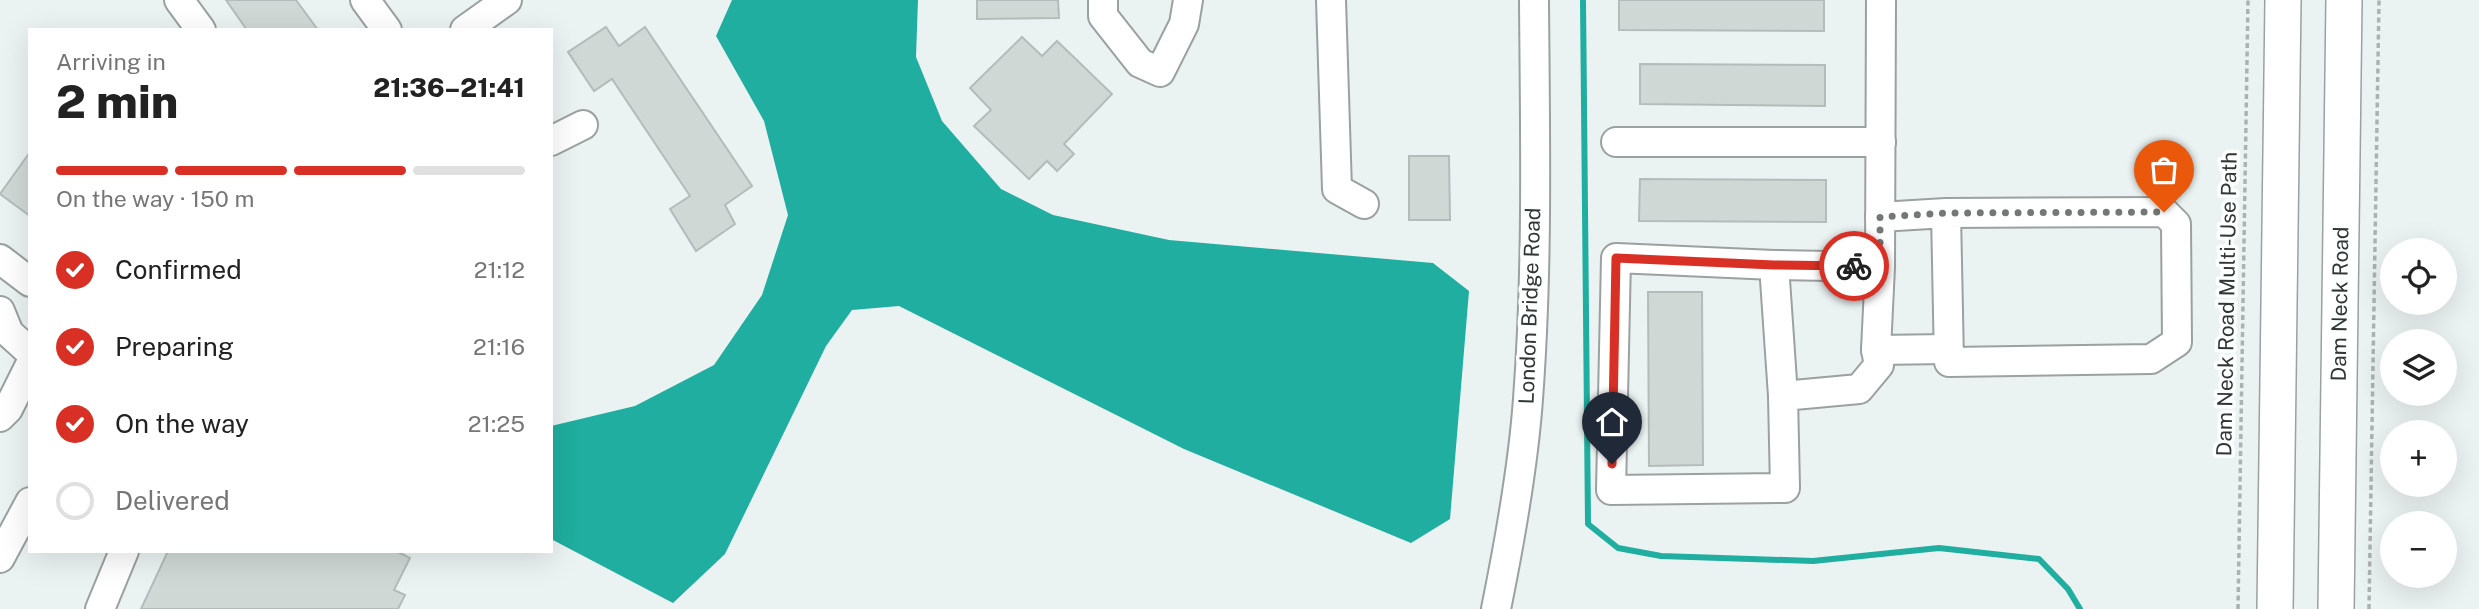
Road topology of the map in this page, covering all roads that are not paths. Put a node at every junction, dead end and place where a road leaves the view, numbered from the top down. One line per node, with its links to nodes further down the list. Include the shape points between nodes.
1 (179, 0): 11 (street)
2 (365, 0): 12 (street)
3 (508, 0): 13 (street)
4 (1103, 0): 5 (street, via 1104,16 1140,62 1160,72 1184,24)
5 (1188, 0)
6 (1331, 0): 18 (street, via 1337,189)
7 (1534, 0): 36 (street, London Bridge Road, via 1534,294 1528,401)
8 (1881, 0): 17 (street)
9 (2283, 0): 37 (main road)
10 (2344, 0): 38 (main road, Dam Neck Road)
11 (200, 28)
12 (386, 28)
13 (468, 28)
14 (583, 125): 15 (street)
15 (553, 140)
16 (1616, 142): 17 (street)
17 (1881, 142): 20 (street)
18 (1364, 204)
19 (1946, 213): 20 (street); 26 (street); 26 (street, via 2164,212 2176,224 2178,342 2151,359 1949,362)
20 (1880, 217): 22 (street)
21 (1774, 265): 22 (street); 30 (street); 30 (street, via 1616,258 1612,490 1785,488)
22 (1880, 267): 28 (street)
23 (18, 269): 24 (street)
24 (0, 298)
25 (0, 311): 27 (street, via 9,333)
26 (1948, 349): 28 (street)
27 (28, 350)
28 (1876, 350): 30 (street, via 1879,365 1859,388)
29 (28, 369): 31 (street)
30 (1783, 396)
31 (0, 418)
32 (28, 506): 34 (street)
33 (123, 553): 35 (street)
34 (0, 558)
35 (100, 609)
36 (1496, 609)
37 (2275, 609)
38 (2336, 609)

